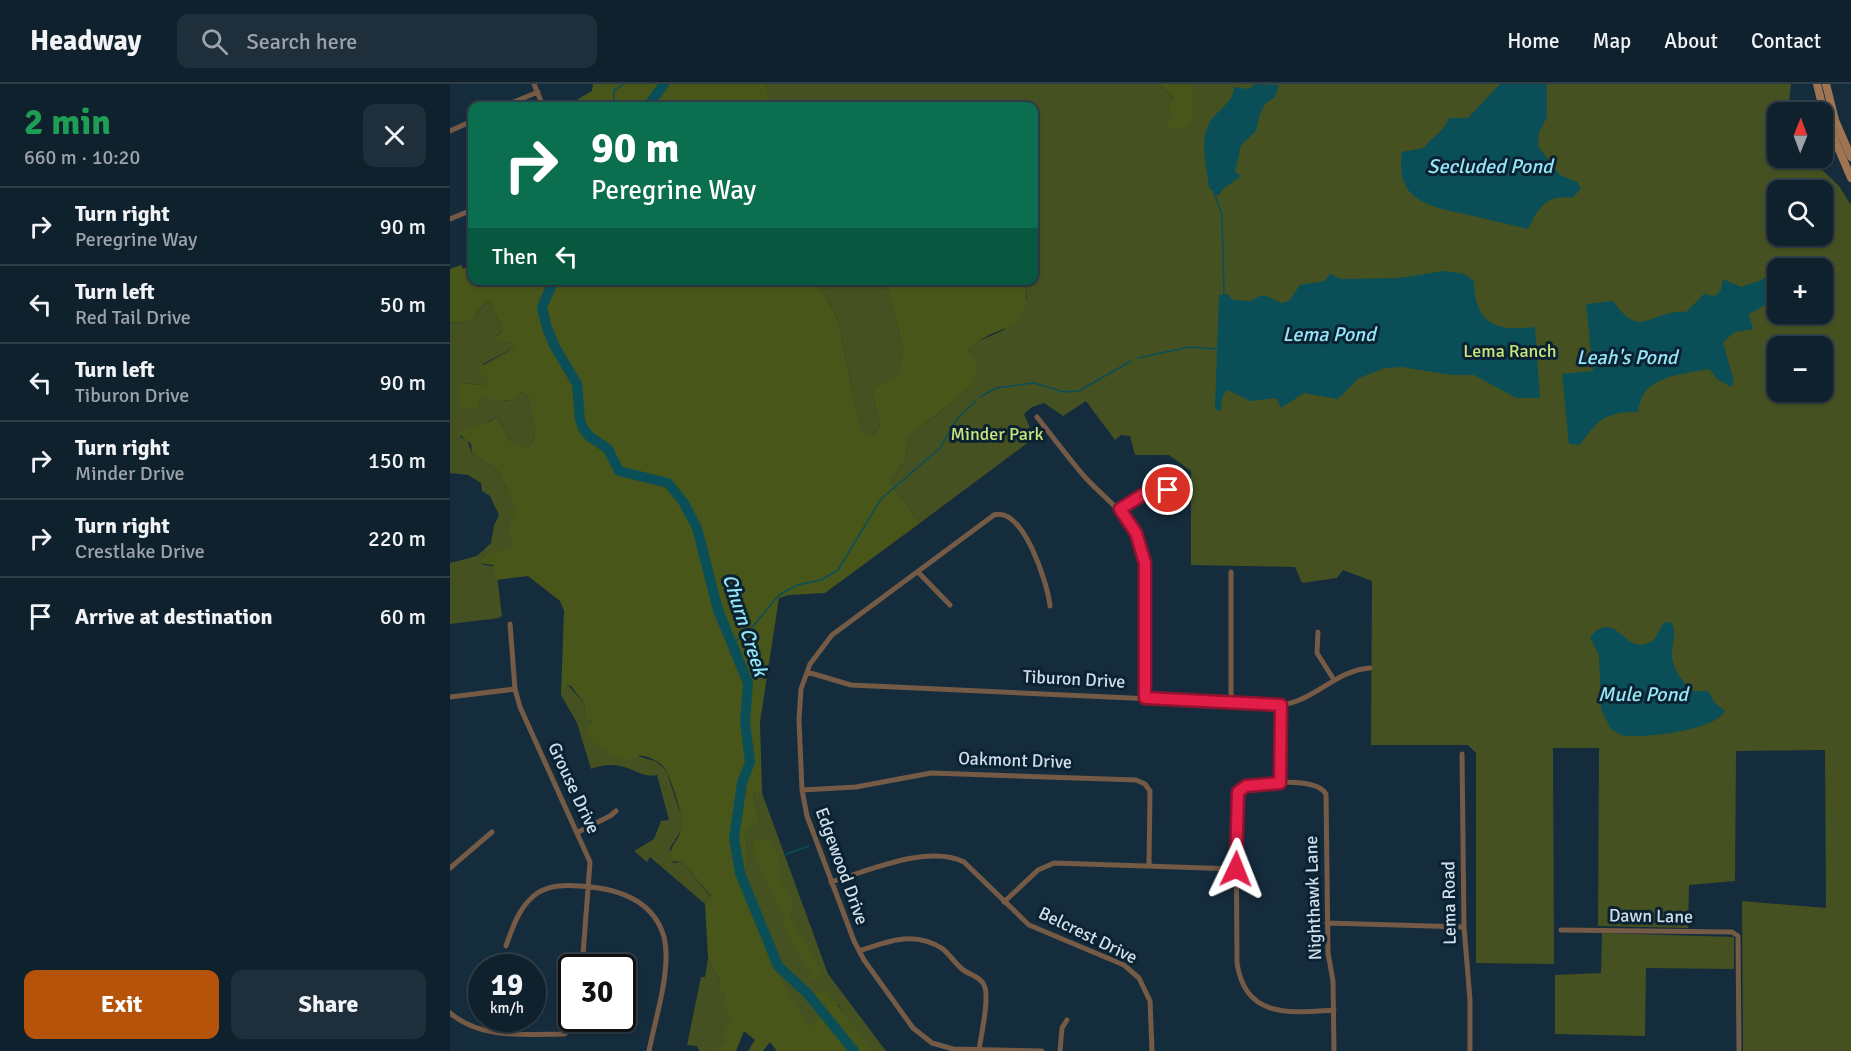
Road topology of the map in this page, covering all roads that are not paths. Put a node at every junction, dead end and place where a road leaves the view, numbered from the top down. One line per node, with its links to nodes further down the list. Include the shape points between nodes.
1 (534, 84): 4 (street)
2 (1817, 84): 10 (main road, via 1825,117)
3 (1826, 84): 9 (main road, via 1835,120)
4 (538, 92): 5 (street); 6 (street)
5 (514, 102)
6 (542, 102)
7 (468, 123): 8 (street)
8 (450, 131)
9 (1851, 157)
10 (1851, 178)
11 (468, 212): 12 (street)
12 (450, 219)
13 (1037, 417): 15 (street, via 1082,473)
14 (1188, 496): 15 (street, via 1159,490)
15 (1120, 509): 27 (street, via 1136,533 1145,563)
16 (918, 572): 18 (street); 19 (street, Edgewood Drive, via 989,517 1003,514 1016,525 1038,559); 23 (street, Edgewood Drive, via 832,636)
17 (1231, 572): 28 (street)
18 (950, 605)
19 (1050, 606)
20 (510, 624): 25 (street, Grouse Drive)
21 (1318, 632): 24 (street, via 1317,653)
22 (1370, 668): 24 (street, Tiburon Drive, via 1353,670)
23 (807, 672): 27 (street, Tiburon Drive, via 851,685); 32 (street, Edgewood Drive, via 799,709)
24 (1334, 680): 29 (street, Tiburon Drive, via 1305,699)
25 (515, 689): 26 (street); 35 (street, Grouse Drive, via 526,722)
26 (450, 697)
27 (1145, 698): 28 (street, Tiburon Drive)
28 (1231, 701): 29 (street, Tiburon Drive)
29 (1281, 705): 31 (street)
30 (1462, 754): 43 (street, Lema Road)
31 (1280, 783): 38 (street, Nighthawk Lane, via 1246,786 1238,792); 42 (street, Nighthawk Lane, via 1317,785 1326,794)
32 (802, 790): 36 (street, Oakmont Drive, via 856,787 931,773 1136,780 1150,791); 39 (street, Edgewood Drive)
33 (616, 811): 35 (street)
34 (492, 832): 37 (street)
35 (578, 832): 40 (street, Grouse Drive, via 590,861)
36 (1149, 865): 38 (street); 41 (street, via 1050,864 1038,870)
37 (450, 868)
38 (1236, 869): 48 (street, via 1237,963 1249,992 1278,1012)
39 (831, 882): 41 (street, Belcrest Drive, via 911,860 942,856 967,865); 46 (street, Edgewood Drive)
40 (590, 886): 45 (street, via 561,885 536,895 517,917); 47 (street, Grouse Drive); 53 (street, via 632,897 646,908 662,931 666,960)
41 (1004, 902): 56 (street, Belcrest Drive, via 1034,928 1124,965 1140,978 1150,1001)
42 (1327, 923): 43 (street); 48 (street, Nighthawk Lane)
43 (1464, 927): 58 (street, Lema Road)
44 (1561, 930): 59 (street, Dawn Lane, via 1730,932 1738,936)
45 (506, 946)
46 (859, 951): 52 (street, Edgewood Drive, via 918,1034 942,1047); 52 (street, via 896,939 920,939 944,950 985,987)
47 (583, 954)
48 (1334, 1010): 57 (street, Nighthawk Lane)
49 (450, 1013): 51 (street, via 472,1027 493,1033)
50 (1067, 1020): 55 (street, via 1062,1028)
51 (567, 1032)
52 (979, 1050): 54 (street, Edgewood Drive)
53 (649, 1051)
54 (1042, 1051)
55 (1060, 1051)
56 (1152, 1051)
57 (1334, 1051)
58 (1470, 1051)
59 (1739, 1051)

